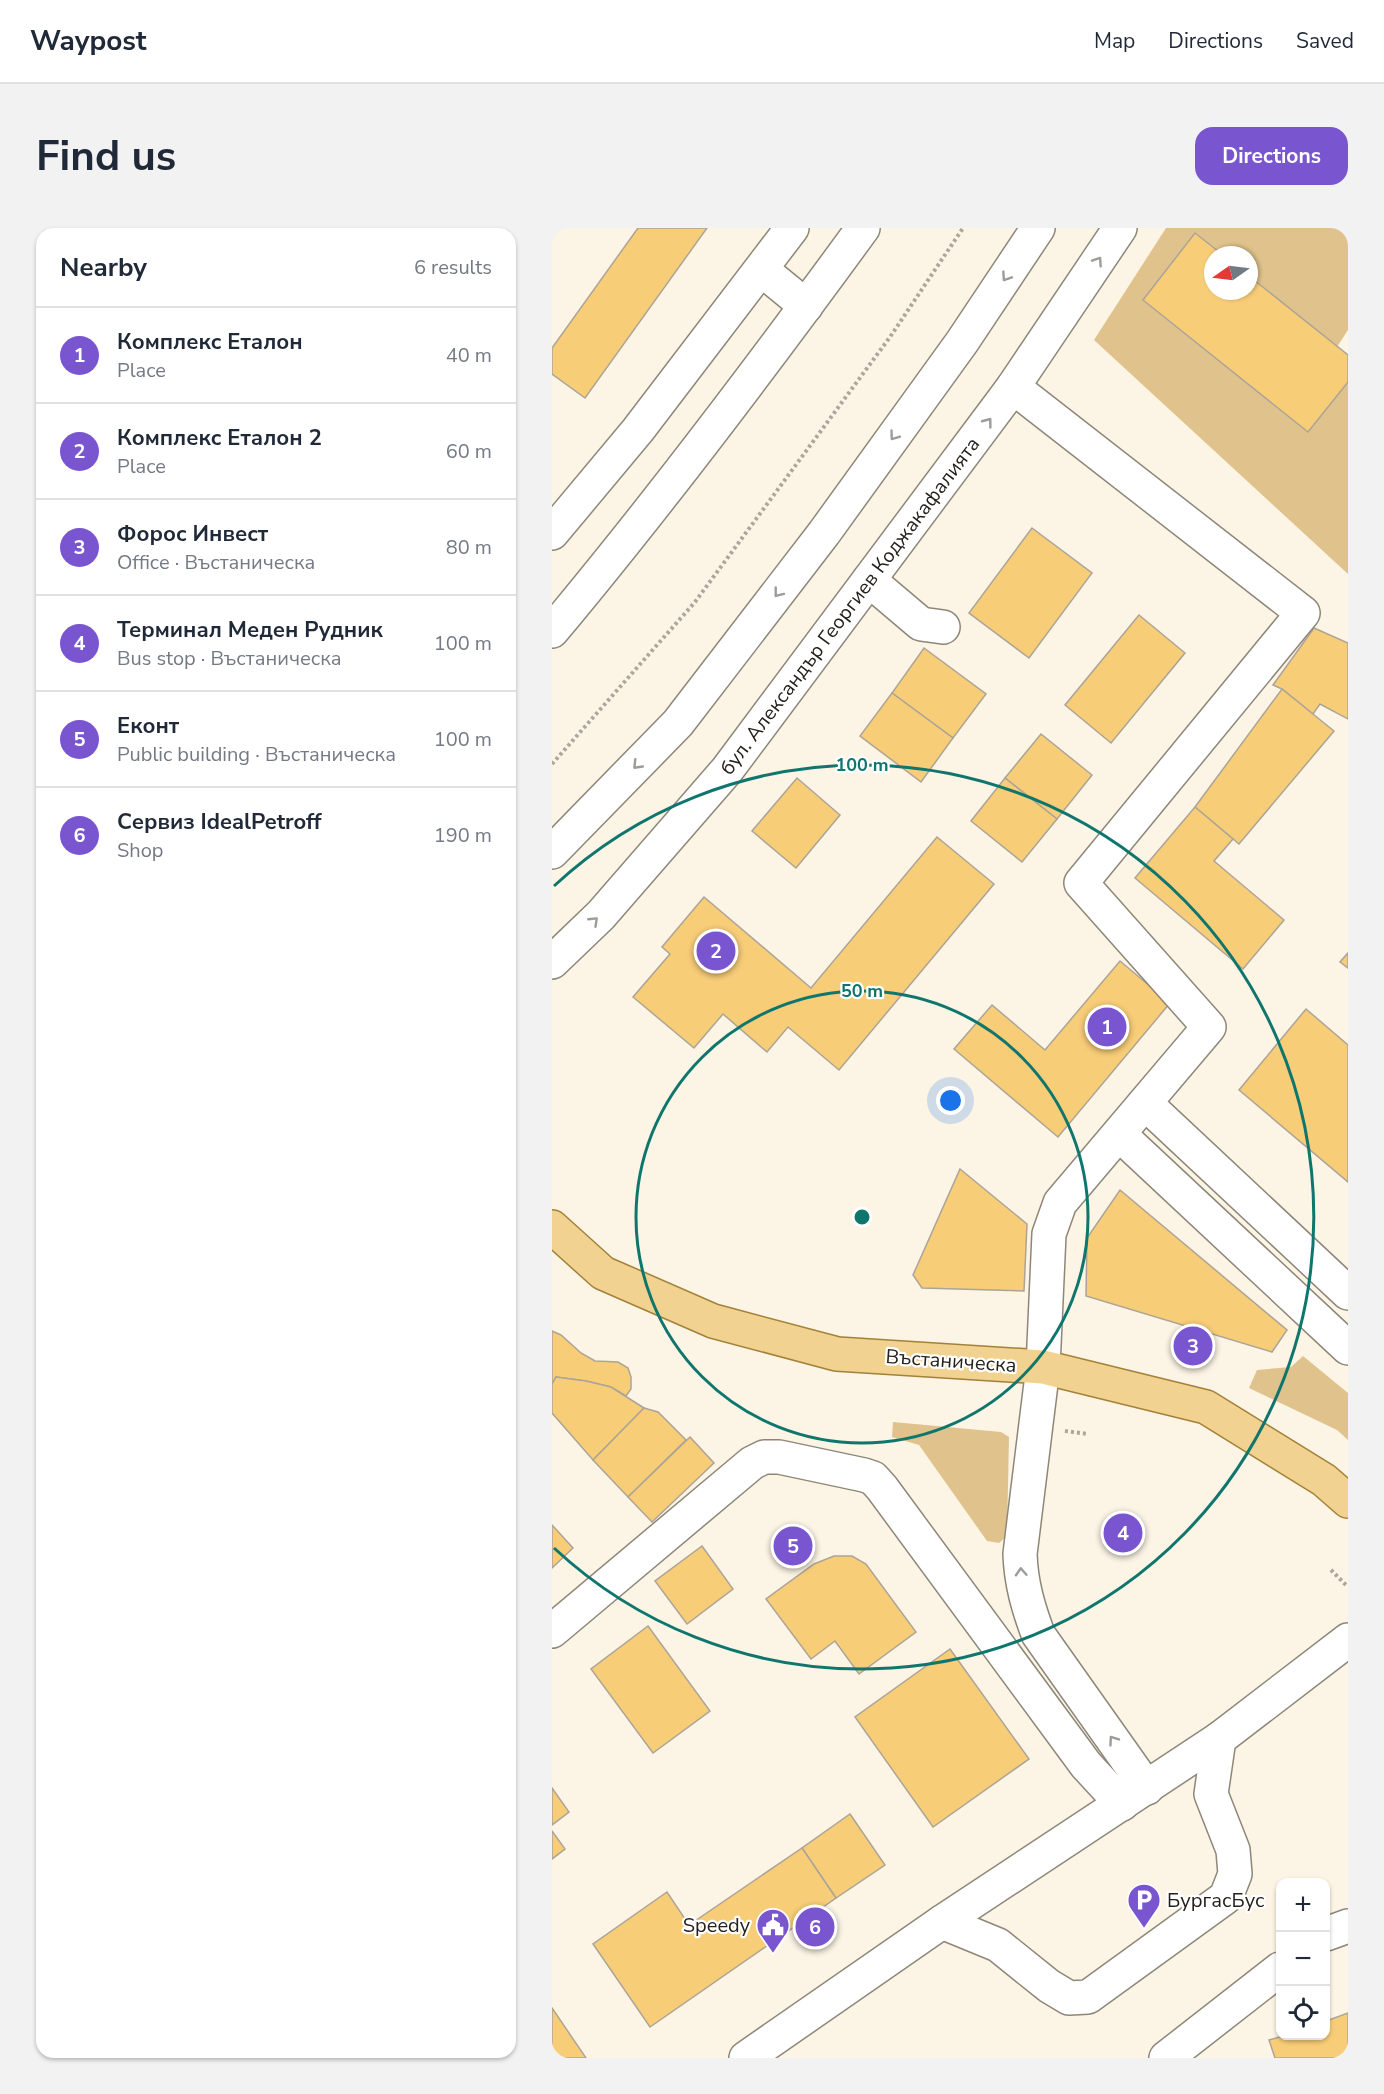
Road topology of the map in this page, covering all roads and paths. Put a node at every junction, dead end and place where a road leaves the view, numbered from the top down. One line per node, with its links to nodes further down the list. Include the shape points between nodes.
1 (792, 228): 6 (street)
2 (863, 228): 7 (street)
3 (963, 228): 13 (path, via 890,337 695,602)
4 (1038, 228): 14 (street, one-way to 14, via 962,342 824,533 678,723)
5 (1120, 228): 8 (street, бул. Александър Георгиев Коджакафалията, one-way to 5)
6 (762, 270): 7 (street); 9 (street)
7 (806, 306): 12 (street)
8 (1014, 387): 10 (street, бул. Александър Георгиев Коджакафалията, one-way to 8); 16 (street, via 1303,613 1081,883 1209,1027)
9 (552, 533)
10 (869, 580): 11 (street, via 921,624); 15 (street, бул. Александър Георгиев Коджакафалията, one-way to 10, via 601,915 727,770)
11 (942, 627)
12 (552, 631)
13 (552, 764)
14 (552, 852)
15 (552, 962)
16 (1145, 1102): 17 (street); 19 (street)
17 (1119, 1134): 20 (street); 21 (street, via 1060,1203 1049,1234)
18 (552, 1227): 21 (main road, Въстаническа, via 603,1273 712,1321 837,1354)
19 (1348, 1293)
20 (1348, 1348)
21 (1043, 1367): 22 (main road, Въстаническа, via 1206,1407 1324,1480); 28 (street, one-way to 21, via 1038,1634 1021,1579 1020,1554)
22 (1348, 1501)
23 (1330, 1570): 24 (path)
24 (1348, 1587)
25 (552, 1631): 28 (street, via 752,1462 779,1457 864,1475 882,1488 1086,1766)
26 (1348, 1640): 27 (street)
27 (1219, 1739): 28 (street); 29 (street, via 1211,1794 1233,1850 1235,1874 1226,1897 1088,1997 1069,1998 998,1945)
28 (1134, 1796): 29 (street)
29 (942, 1922): 33 (street)
30 (1348, 1926): 31 (street)
31 (1330, 1933)
32 (1276, 1973): 34 (street)
33 (746, 2058)
34 (1166, 2058)

